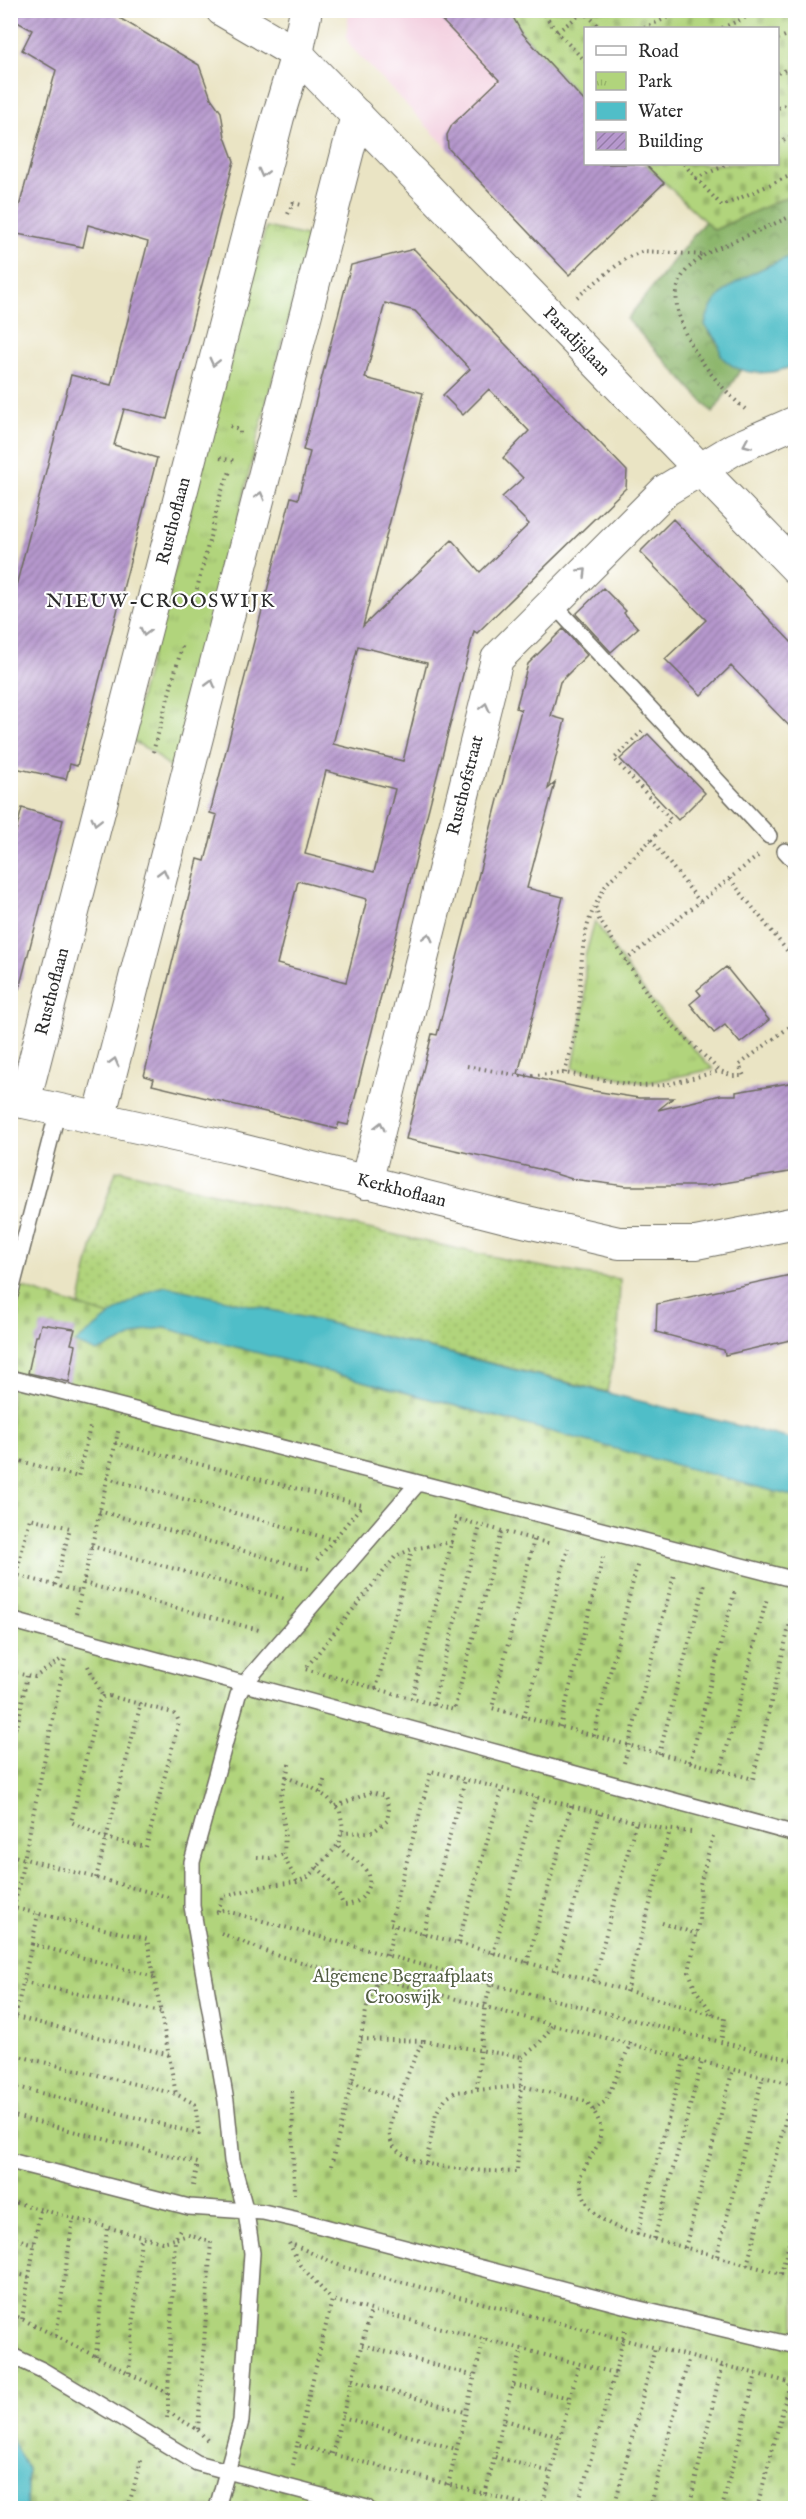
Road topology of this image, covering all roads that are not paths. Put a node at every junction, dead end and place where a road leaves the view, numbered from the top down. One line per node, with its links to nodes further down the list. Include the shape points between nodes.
1 (222, 10): 3 (street)
2 (306, 10): 3 (street, Rusthoflaan)
3 (297, 54): 4 (street, Paradijslaan); 10 (street, Rusthoflaan, one-way to 10)
4 (357, 115): 6 (street, Paradijslaan); 12 (street, one-way to 4)
5 (795, 422): 6 (street, Rusthofstraat, one-way to 6)
6 (699, 468): 7 (street, Paradijslaan); 8 (street, Rusthofstraat, one-way to 6, via 666,490)
7 (795, 568)
8 (552, 603): 9 (lane); 13 (street, Rusthofstraat, one-way to 8, via 497,658)
9 (769, 836)
10 (17, 1100): 11 (street, Kerkhoflaan)
11 (58, 1110): 12 (street, Kerkhoflaan); 15 (lane)
12 (99, 1118): 13 (street, Kerkhoflaan)
13 (366, 1183): 14 (street, Kerkhoflaan, via 619,1243 696,1243)
14 (795, 1223)
15 (10, 1295)
16 (10, 1378): 17 (lane)
17 (418, 1483): 18 (lane); 20 (lane)
18 (795, 1580)
19 (10, 1620): 20 (lane)
20 (244, 1684): 21 (lane); 23 (lane, via 192,1862 192,1906 226,2101 232,2162)
21 (795, 1834)
22 (10, 2161): 23 (lane, via 189,2207)
23 (246, 2212): 24 (lane, via 294,2219); 26 (lane, via 252,2253 246,2379 241,2421)
24 (795, 2346)
25 (10, 2355): 26 (lane, via 42,2370 197,2463)
26 (226, 2472): 27 (lane); 28 (lane)
27 (217, 2508)
28 (367, 2508)

